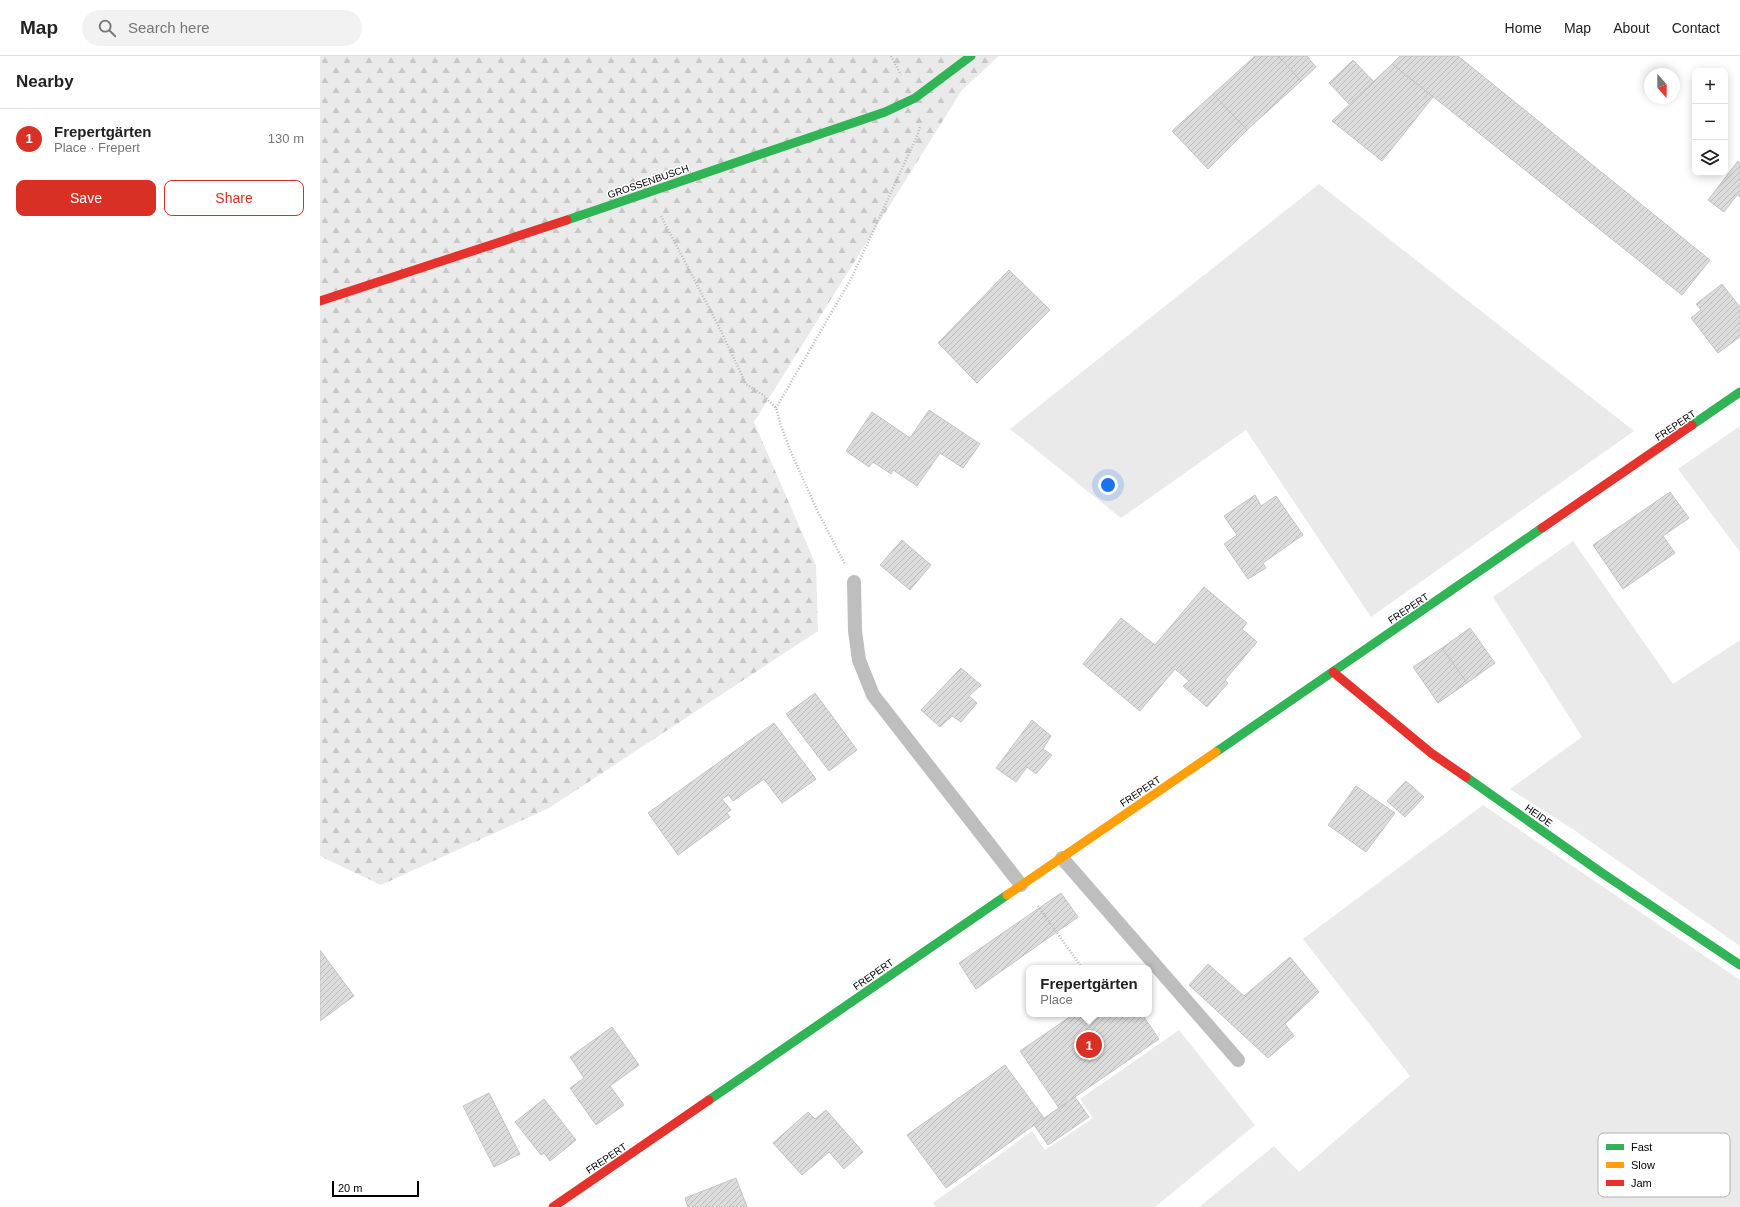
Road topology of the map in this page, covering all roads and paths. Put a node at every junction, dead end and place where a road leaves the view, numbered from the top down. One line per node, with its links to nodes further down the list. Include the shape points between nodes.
1 (971, 56): 2 (street, GROSSENBUSCH)
2 (915, 98): 3 (street, GROSSENBUSCH, via 885,112); 6 (path, via 923,113 918,134 851,279)
3 (649, 193): 4 (street, GROSSENBUSCH); 6 (path, via 720,327 746,384)
4 (320, 301)
5 (1740, 392): 8 (street, FREPERT)
6 (776, 408): 7 (path, via 790,450 814,505)
7 (854, 582): 10 (lane, via 855,631 859,660 873,695)
8 (1333, 672): 9 (street, FREPERT); 13 (street, HEIDE, via 1432,753 1602,874)
9 (1062, 858): 10 (street, FREPERT); 14 (lane)
10 (1021, 885): 15 (street, FREPERT)
11 (1040, 909): 12 (path)
12 (1080, 965)
13 (1740, 965)
14 (1238, 1060)
15 (553, 1207)

